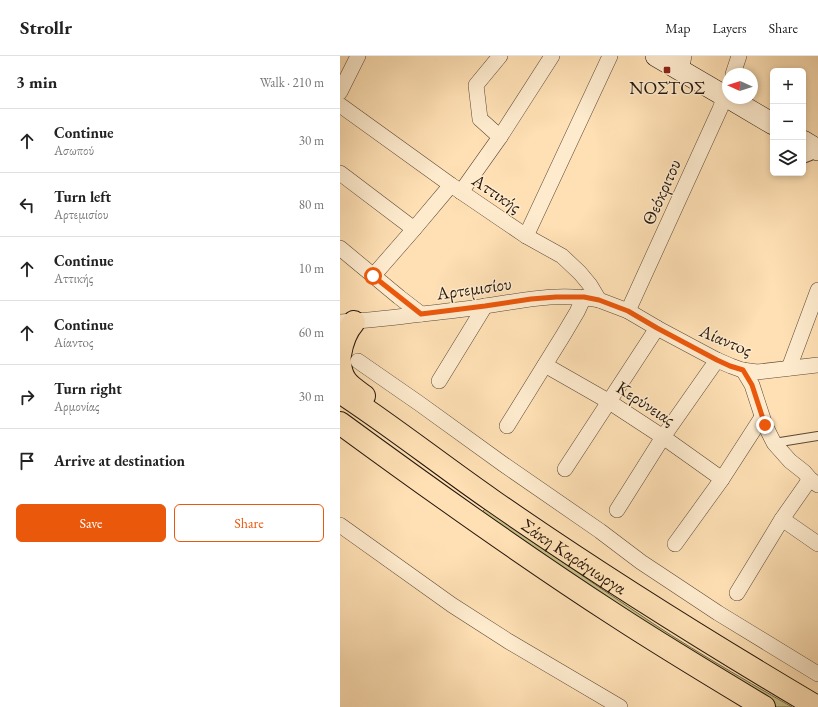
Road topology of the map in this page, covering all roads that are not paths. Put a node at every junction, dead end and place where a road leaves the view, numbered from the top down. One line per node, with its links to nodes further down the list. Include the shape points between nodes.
1 (358, 56): 10 (street)
2 (500, 56): 15 (street, via 476,85 480,119)
3 (552, 56): 15 (street)
4 (610, 56): 19 (street)
5 (656, 56): 7 (main road)
6 (739, 56): 8 (street)
7 (683, 63): 9 (main road)
8 (735, 68)
9 (722, 91)
10 (340, 92)
11 (723, 104): 26 (street, Θεόκριτου)
12 (741, 104): 14 (main road)
13 (340, 105): 17 (street, Αττικής)
14 (770, 122)
15 (500, 137): 17 (street)
16 (340, 173): 18 (street)
17 (456, 188): 18 (street); 19 (street, Αττικής)
18 (414, 229): 21 (street)
19 (526, 236): 24 (street, Αττικής, via 562,256 580,273)
20 (340, 248): 21 (street)
21 (373, 276): 27 (street)
22 (818, 290): 34 (street)
23 (584, 297): 24 (street, Αρτεμισίου); 25 (street, Αρτεμισίου, via 531,299); 32 (street)
24 (599, 300): 26 (street)
25 (485, 306): 27 (street, Αρτεμισίου); 36 (street)
26 (628, 311): 29 (street, Αίαντoς)
27 (421, 314): 28 (street, Αρτεμισίου)
28 (345, 324): 30 (main road, via 346,332 341,345)
29 (657, 328): 31 (street, Αίαντoς); 38 (street)
30 (346, 359): 39 (main road, via 341,372 343,377 365,397); 55 (street, via 420,404 641,562)
31 (717, 360): 35 (street, Αίαντoς); 44 (street)
32 (545, 365): 38 (street, Κερύνειας); 42 (street)
33 (818, 365): 34 (street, Αίαντoς)
34 (789, 368): 35 (street, Αίαντoς, via 757,372)
35 (743, 370): 40 (street, via 752,385)
36 (439, 381)
37 (340, 392): 39 (main road, Σάκη Καράγιωργα)
38 (608, 401): 44 (street, Κερύνειας); 46 (street)
39 (373, 414): 58 (main road, Σάκη Καράγιωργα, via 492,500 675,622)
40 (762, 417): 45 (street); 47 (street)
41 (340, 423): 57 (main road, Σάκη Καράγιωργα, via 547,570 616,616)
42 (507, 426)
43 (818, 436): 45 (lane)
44 (663, 437): 47 (street, Κερύνειας); 49 (street)
45 (774, 443): 48 (street)
46 (565, 469)
47 (722, 479): 52 (street)
48 (814, 482): 50 (street)
49 (617, 510)
50 (782, 519): 53 (street); 54 (street)
51 (340, 525): 56 (street, via 452,605)
52 (675, 544)
53 (818, 544)
54 (737, 593)
55 (818, 674)
56 (620, 707)
57 (764, 707)
58 (817, 707)

